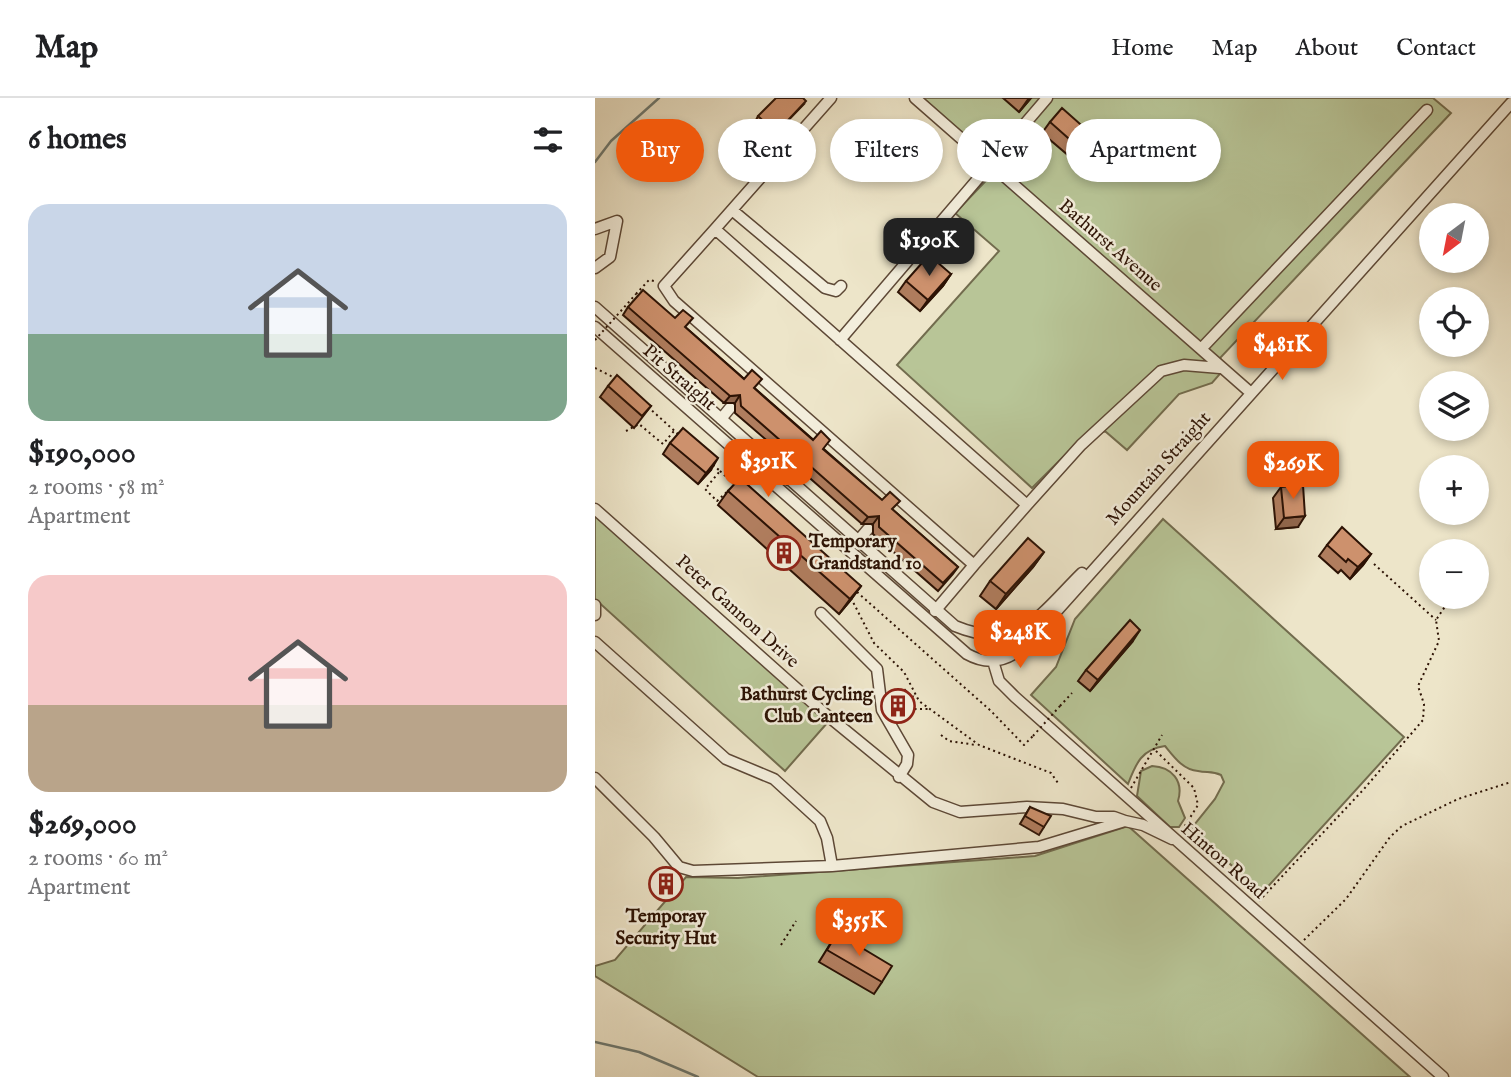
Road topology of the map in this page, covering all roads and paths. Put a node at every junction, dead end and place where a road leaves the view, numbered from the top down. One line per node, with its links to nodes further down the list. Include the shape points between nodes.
1 (831, 98): 10 (street)
2 (915, 98): 7 (street, Bathurst Avenue)
3 (1048, 98): 6 (street)
4 (1511, 103): 26 (street, Mountain Straight)
5 (1427, 110): 21 (street)
6 (1031, 119)
7 (957, 135)
8 (978, 182): 19 (street)
9 (1010, 182): 21 (street, Bathurst Avenue)
10 (732, 210): 12 (street); 15 (street, via 825,288 836,291)
11 (595, 229): 13 (street, via 617,220 610,257)
12 (715, 229): 19 (street); 44 (street, via 664,286 686,318)
13 (595, 268)
14 (649, 280): 18 (path, bridge)
15 (841, 286)
16 (595, 307): 22 (street)
17 (595, 327): 55 (street, Pit Straight, via 961,649 975,658)
18 (595, 340)
19 (840, 340): 39 (street)
20 (660, 347): 22 (street)
21 (1201, 349): 24 (street, Bathurst Avenue)
22 (652, 357): 29 (street)
23 (595, 368): 25 (path)
24 (1220, 368): 26 (street, Bathurst Avenue); 39 (street, via 1184,365 1161,371 1081,445)
25 (617, 380)
26 (1251, 393): 41 (street, Mountain Straight)
27 (646, 405): 31 (path)
28 (730, 408): 29 (street)
29 (721, 419): 36 (street)
30 (625, 431): 31 (path, via 639,424 663,444)
31 (674, 431): 32 (path)
32 (683, 439)
33 (711, 463): 35 (path)
34 (799, 468): 36 (street)
35 (720, 471): 37 (path, via 705,489 717,501); 38 (path)
36 (789, 480): 43 (street)
37 (730, 489)
38 (741, 489)
39 (1027, 505): 44 (street)
40 (595, 509): 63 (street, Peter Gannon Drive)
41 (1135, 522): 50 (street, via 1026,627 979,633 955,626); 55 (street, Mountain Straight, via 1030,641 1012,657)
42 (868, 529): 43 (street)
43 (857, 542): 50 (street)
44 (974, 565): 50 (street)
45 (1374, 565): 53 (path)
46 (855, 591): 56 (path, bridge, via 991,710 1024,745)
47 (845, 593): 57 (path, via 855,602 874,643 904,672 919,701)
48 (595, 605): 52 (street)
49 (1443, 609): 53 (path)
50 (935, 611)
51 (821, 613): 63 (street, via 877,669 882,710 908,755)
52 (595, 615)
53 (1436, 620): 74 (path, via 1439,641 1418,686 1423,720)
54 (595, 642): 73 (street, via 726,760 774,779 820,821)
55 (993, 661): 67 (street, Hinton Road, via 999,681)
56 (1072, 693)
57 (931, 708): 58 (path, via 929,712); 61 (path)
58 (909, 709)
59 (941, 735): 61 (path, via 949,741)
60 (1162, 735): 62 (path)
61 (979, 746): 66 (path, via 1051,774)
62 (1156, 751): 67 (path); 72 (path, via 1194,788 1198,805 1187,827)
63 (899, 777): 69 (street, Peter Gannon Drive, via 933,802 960,812 1037,807)
64 (595, 778): 73 (street, via 679,867 709,871)
65 (1511, 782): 77 (path, via 1447,803 1402,827 1333,914)
66 (1058, 783)
67 (1127, 799): 68 (street, Hinton Road)
68 (1136, 808): 69 (street); 72 (street, Hinton Road)
69 (1114, 817): 70 (street, Peter Gannon Drive); 71 (street)
70 (1125, 821): 71 (street); 72 (street, Peter Gannon Drive)
71 (1084, 832): 73 (street, via 1039,847)
72 (1172, 839): 74 (street, Hinton Road)
73 (832, 866)
74 (1251, 909): 77 (street, Hinton Road)
75 (796, 921): 76 (path)
76 (781, 945)
77 (1295, 947): 78 (street, Hinton Road)
78 (1443, 1077)

